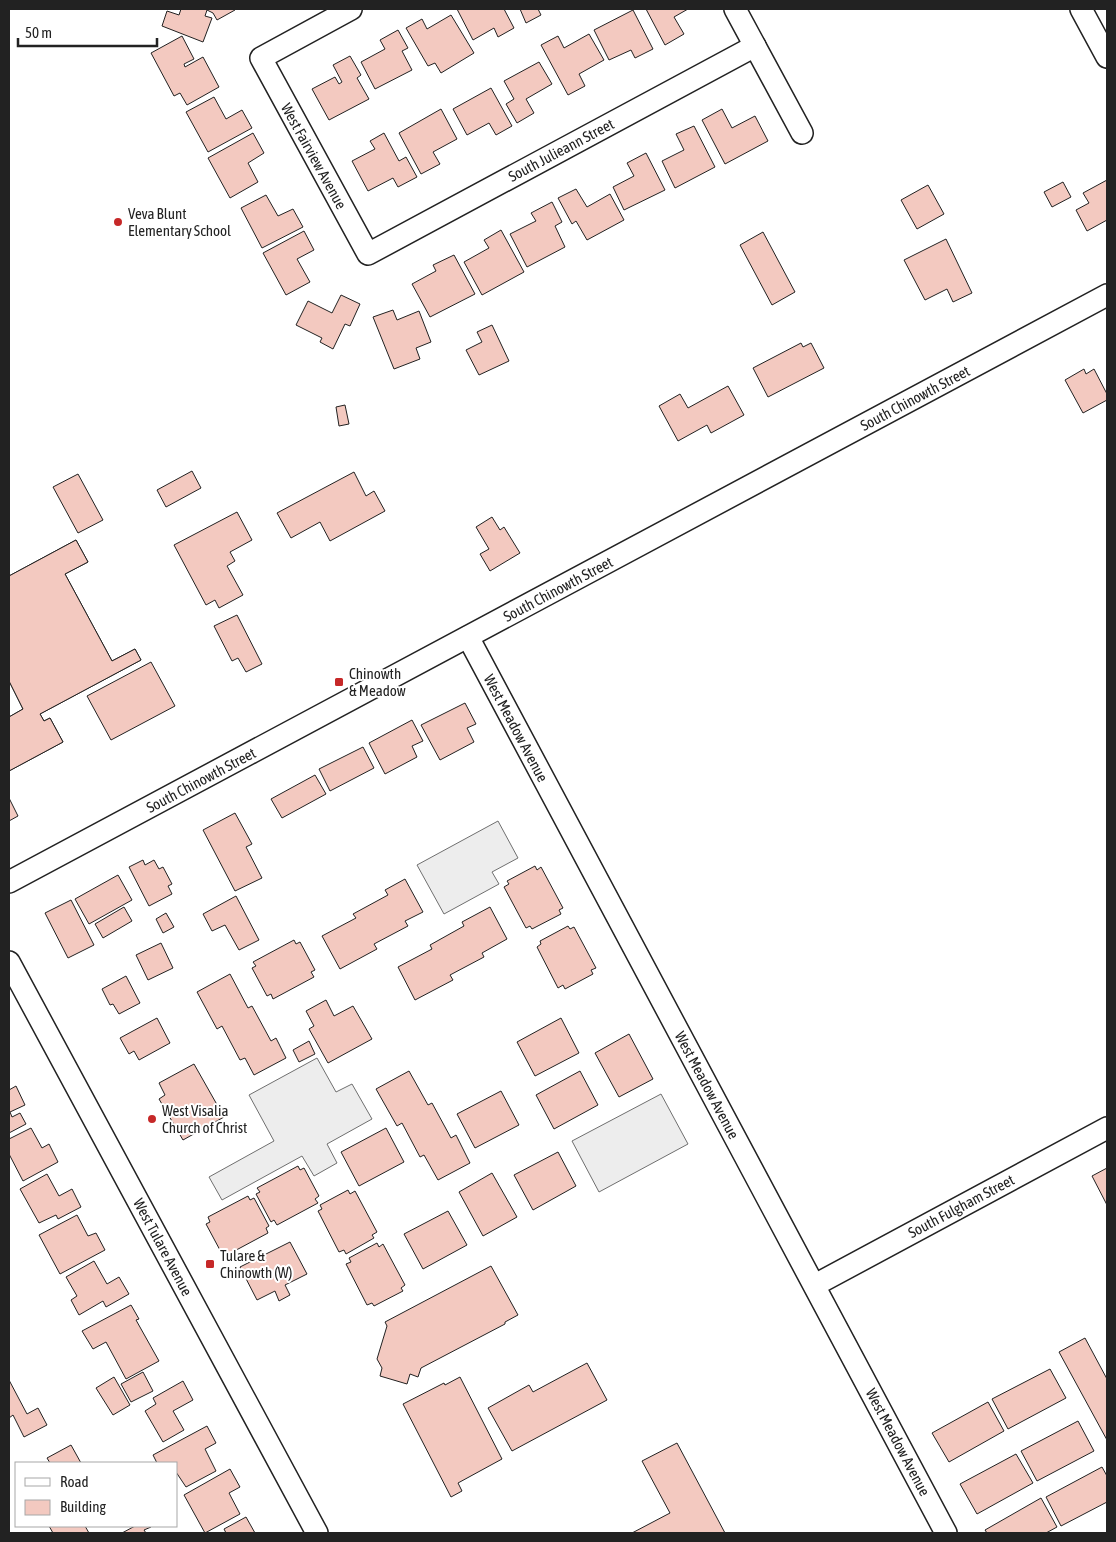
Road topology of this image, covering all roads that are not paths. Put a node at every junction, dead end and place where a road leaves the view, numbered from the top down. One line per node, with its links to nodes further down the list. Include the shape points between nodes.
1 (351, 9): 7 (street, West Fairview Avenue, via 261,58)
2 (735, 9): 4 (street)
3 (1081, 9): 5 (street)
4 (755, 46): 6 (street); 7 (street, South Julieann Street)
5 (1107, 57)
6 (802, 133)
7 (368, 254)
8 (1107, 295): 9 (street, South Chinowth Street)
9 (468, 637): 10 (street, South Chinowth Street); 13 (street, West Meadow Avenue)
10 (9, 882)
11 (9, 962): 14 (street, West Tulare Avenue)
12 (1107, 1128): 13 (street, South Fulgham Street)
13 (815, 1285): 15 (street, West Meadow Avenue)
14 (317, 1533)
15 (946, 1533)

